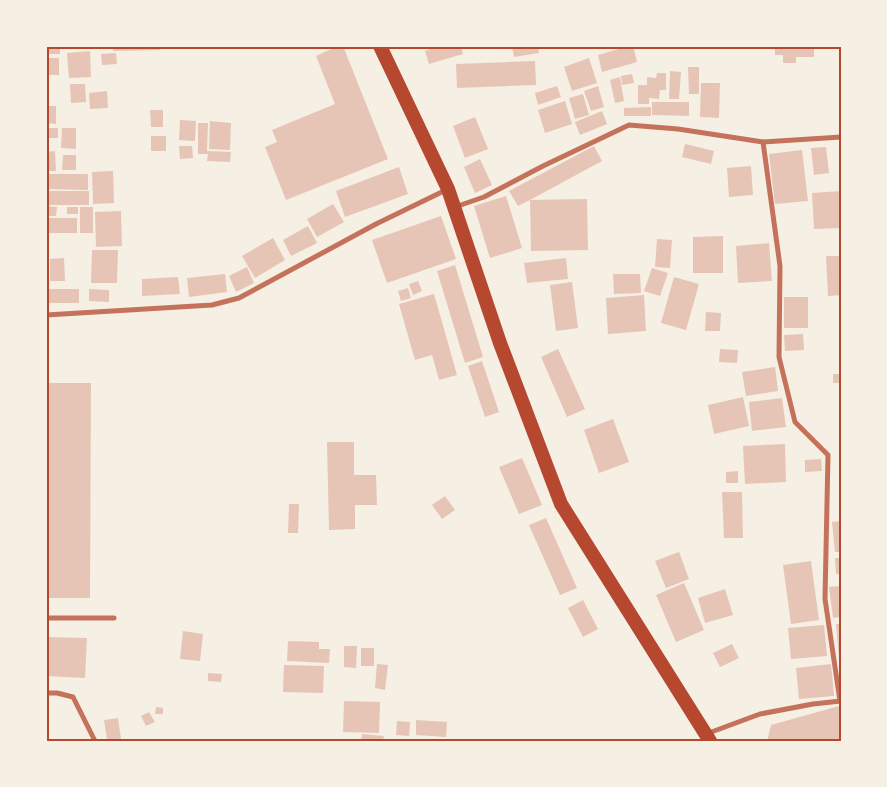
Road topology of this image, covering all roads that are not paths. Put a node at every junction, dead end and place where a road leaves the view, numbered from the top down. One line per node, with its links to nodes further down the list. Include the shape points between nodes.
1 (380, 46): 4 (highway)
2 (841, 136): 3 (street)
3 (763, 142): 5 (street, via 629,124 484,197); 10 (street, via 780,266 779,357 795,422 828,455 826,599)
4 (448, 189): 5 (highway); 6 (street, via 239,298 212,305)
5 (455, 207): 11 (highway, via 500,343 561,504)
6 (46, 315)
7 (46, 618): 8 (street)
8 (114, 618)
9 (46, 693): 12 (street, via 73,697)
10 (840, 701): 11 (street, via 760,714)
11 (708, 737)
12 (95, 741)

